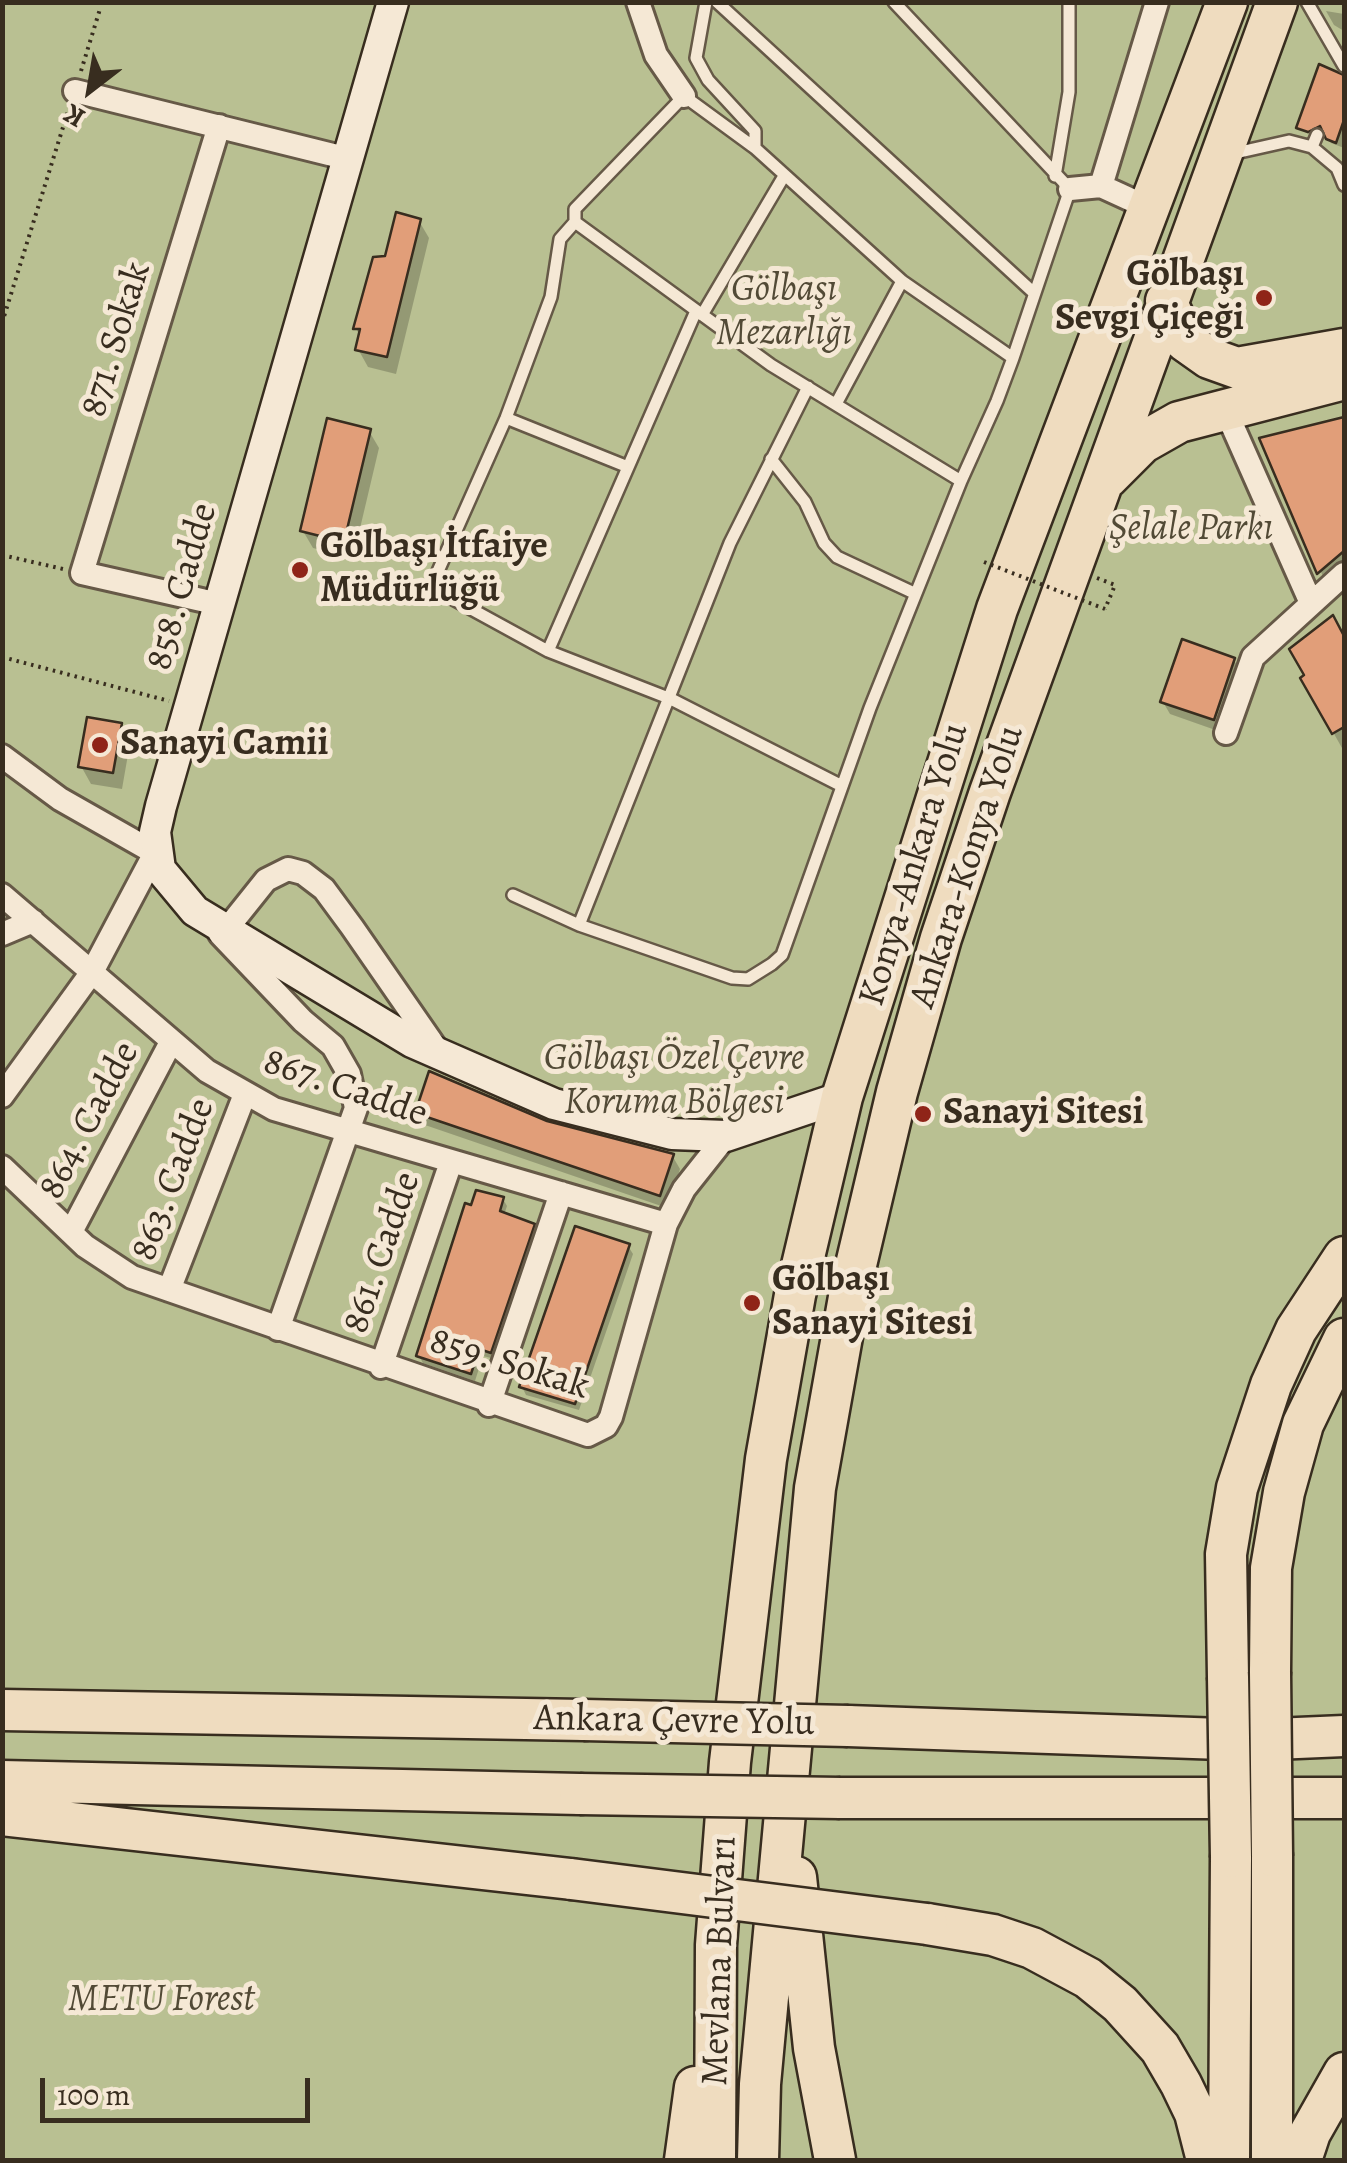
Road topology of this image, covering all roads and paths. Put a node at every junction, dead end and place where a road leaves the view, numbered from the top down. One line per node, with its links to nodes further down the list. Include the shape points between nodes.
1 (393, 2): 21 (street, 858. Cadde)
2 (638, 2): 17 (street, via 656,55)
3 (706, 2): 19 (lane, via 696,58 755,131)
4 (716, 2): 29 (lane)
5 (894, 2): 24 (lane)
6 (1069, 2): 24 (lane)
7 (1156, 2): 25 (street)
8 (1214, 2): 13 (highway)
9 (1227, 2): 13 (highway, Konya-Ankara Yolu)
10 (1277, 2): 20 (highway, Ankara-Konya Yolu)
11 (1308, 2): 14 (lane)
12 (100, 9): 16 (path)
13 (1208, 50): 26 (highway, Konya-Ankara Yolu)
14 (1339, 50): 15 (lane)
15 (1344, 69)
16 (75, 90): 18 (street); 32 (path)
17 (684, 96): 19 (lane); 27 (lane, via 575,209)
18 (219, 126): 21 (street); 46 (street, 871. Sokak)
19 (755, 148): 22 (lane)
20 (1222, 156): 23 (lane, via 1314,141); 30 (highway, Ankara-Konya Yolu)
21 (349, 158): 50 (street, 858. Cadde)
22 (784, 176): 28 (lane); 31 (lane)
23 (1344, 181)
24 (1063, 182): 25 (street); 29 (lane)
25 (1101, 186): 26 (street)
26 (1149, 208): 71 (highway, Konya-Ankara Yolu, via 998,608)
27 (575, 222): 31 (lane); 39 (lane, via 560,239 551,297)
28 (902, 282): 34 (lane); 37 (lane)
29 (1034, 293): 34 (lane)
30 (1166, 301): 33 (highway, via 1186,341 1238,368); 43 (highway, Ankara-Konya Yolu)
31 (699, 313): 36 (lane); 41 (lane)
32 (2, 323)
33 (1344, 349)
34 (1012, 358): 42 (lane)
35 (1344, 380): 38 (highway)
36 (808, 387): 37 (lane); 40 (lane)
37 (836, 404): 42 (lane)
38 (1225, 410): 43 (highway, via 1160,431); 49 (street)
39 (506, 418): 41 (lane); 52 (lane, via 431,587)
40 (771, 459): 48 (lane, via 837,557); 54 (lane, via 723,560)
41 (628, 466): 52 (lane)
42 (961, 481): 48 (lane)
43 (1098, 488): 88 (highway, Ankara-Konya Yolu, via 940,938 850,1286 814,1488)
44 (2, 555): 46 (path)
45 (984, 562): 51 (path, bridge)
46 (82, 574): 50 (street)
47 (1341, 586): 49 (street)
48 (914, 594): 58 (lane)
49 (1310, 603): 56 (street, via 1253,658)
50 (219, 604): 59 (street, 858. Cadde, via 161,806)
51 (1105, 609)
52 (548, 651): 54 (lane)
53 (2, 658): 55 (path)
54 (671, 699): 58 (lane); 64 (lane)
55 (170, 701)
56 (1226, 733)
57 (2, 756): 59 (street, via 60,799)
58 (842, 786): 64 (lane, via 782,955 761,973 732,978)
59 (154, 853): 63 (street, via 174,890); 66 (street)
60 (2, 894): 62 (street, 867. Cadde)
61 (513, 895): 64 (lane)
62 (33, 921): 65 (street); 66 (street, 867. Cadde)
63 (215, 923): 68 (street); 68 (street, via 266,880 288,869 303,874 324,890); 72 (street, via 334,1046 356,1108)
64 (580, 926)
65 (2, 934)
66 (92, 972): 67 (street, 867. Cadde); 70 (street)
67 (170, 1042): 69 (street, 867. Cadde); 78 (street, 864. Cadde)
68 (444, 1060): 73 (street, via 618,1123)
69 (244, 1094): 72 (street, 867. Cadde); 80 (street, 863. Cadde)
70 (2, 1096)
71 (842, 1097): 73 (street, 859. Sokak); 87 (highway, Konya-Ankara Yolu, via 795,1295 766,1459)
72 (348, 1132): 74 (street, 867. Cadde); 81 (street)
73 (726, 1136): 77 (street, 859. Sokak)
74 (450, 1162): 76 (street, 867. Cadde); 83 (street, 861. Cadde)
75 (2, 1167): 78 (street, 859. Sokak)
76 (560, 1194): 77 (street, 867. Cadde); 84 (street)
77 (666, 1224): 84 (street, 859. Sokak, via 606,1426 588,1435)
78 (71, 1232): 80 (street, 859. Sokak, via 118,1269)
79 (1344, 1257): 99 (highway, bridge, via 1296,1330 1271,1386 1237,1488 1226,1554)
80 (169, 1290): 81 (street, 859. Sokak)
81 (278, 1330): 83 (street, 859. Sokak)
82 (1344, 1340): 100 (highway, bridge, via 1303,1424 1271,1568)
83 (382, 1367): 84 (street, 859. Sokak)
84 (489, 1404)
85 (2, 1710): 86 (highway, Ankara Çevre Yolu, bridge, via 1251,1740)
86 (1344, 1736)
87 (730, 1762): 92 (highway, Mevlana Bulvarı)
88 (790, 1764): 96 (highway, Mevlana Bulvarı); 97 (highway, via 814,2048)
89 (2, 1781): 90 (highway, Ankara Çevre Yolu, bridge, via 840,1798)
90 (1344, 1798)
91 (2, 1815): 98 (highway, bridge, via 985,1933 1032,1948 1120,2004 1181,2084)
92 (716, 1945): 94 (highway); 95 (highway, Mevlana Bulvarı)
93 (1344, 2073): 101 (highway)
94 (684, 2160)
95 (715, 2160)
96 (758, 2160)
97 (834, 2160)
98 (1207, 2160)
99 (1230, 2160)
100 (1272, 2160)
101 (1301, 2160)

